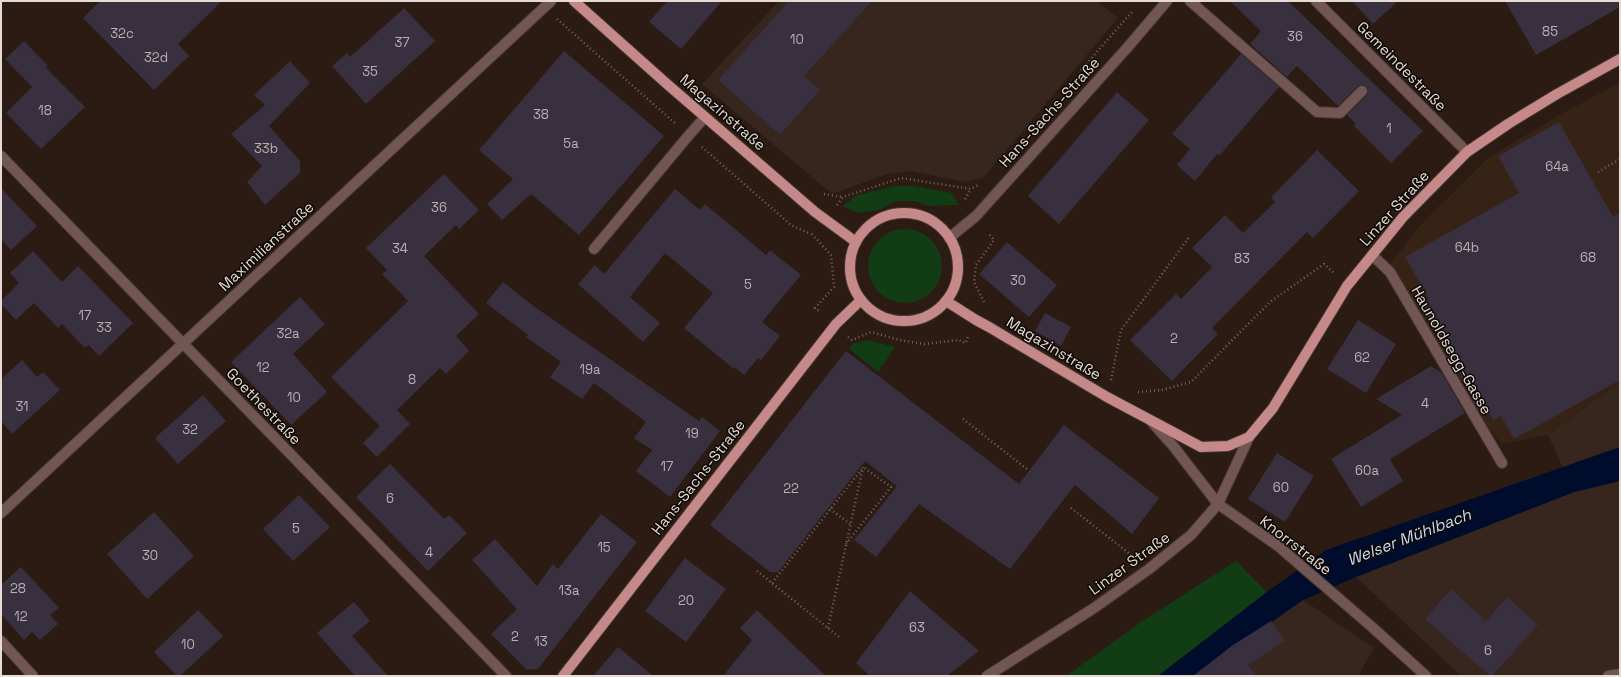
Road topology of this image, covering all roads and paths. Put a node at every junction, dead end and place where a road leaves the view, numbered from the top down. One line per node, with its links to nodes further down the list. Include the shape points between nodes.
1 (574, 1): 10 (main road, Magazinstraße)
2 (1167, 1): 24 (street, Hans-Sachs-Straße, via 976,216)
3 (1190, 1): 9 (street, via 1317,112 1340,113)
4 (1316, 1): 12 (street, Gemeindestraße)
5 (548, 4): 11 (path); 35 (street, Maximilianstraße)
6 (1136, 7): 8 (path)
7 (1620, 59): 12 (main road, Linzer Straße, via 1520,116)
8 (1080, 71)
9 (1362, 91)
10 (705, 117): 11 (street); 25 (main road, Magazinstraße, via 826,221)
11 (689, 135): 21 (path, via 791,225); 26 (street)
12 (1467, 152): 27 (main road, Linzer Straße, via 1403,217)
13 (1, 156): 35 (street, Goethestraße)
14 (1620, 159): 15 (path)
15 (1598, 172)
16 (982, 183): 17 (path)
17 (971, 189): 18 (path); 19 (path, via 901,178 843,197)
18 (965, 199)
19 (837, 205)
20 (815, 230): 21 (path)
21 (811, 234): 32 (path, via 831,255 834,287 815,308)
22 (989, 234): 31 (path, via 994,240 976,265 974,282 984,303)
23 (1190, 236): 36 (path, via 1121,330)
24 (949, 238): 25 (main road, via 938,225 923,216 906,213 877,220); 30 (main road, via 956,253 958,270 954,286)
25 (856, 242): 29 (main road, via 851,256 850,272 853,287)
26 (594, 249)
27 (1372, 255): 28 (main road, Linzer Straße); 41 (street, Haunoldsegg-Gasse, via 1390,272)
28 (1347, 286): 36 (path, via 1324,264 1270,302 1191,382 1162,390); 39 (main road, Linzer Straße, via 1273,408)
29 (861, 300): 30 (main road, via 874,312 891,319 908,321 935,311); 59 (main road, Hans-Sachs-Straße, via 836,324)
30 (946, 301): 36 (main road, Magazinstraße)
31 (982, 307)
32 (820, 311)
33 (970, 331): 34 (path, via 966,342 959,340 924,344 871,332 852,340)
34 (844, 332)
35 (183, 345): 47 (street, Maximilianstraße); 58 (street, Goethestraße)
36 (1107, 397): 37 (main road, Magazinstraße)
37 (1148, 419): 40 (main road, Magazinstraße); 44 (street, Magazinstraße)
38 (963, 420): 43 (path)
39 (1249, 437): 40 (main road, Linzer Straße, via 1228,446); 44 (street, Linzer Straße)
40 (1201, 447)
41 (1502, 463)
42 (863, 467): 46 (path); 48 (path); 49 (path, via 891,487)
43 (1027, 469)
44 (1218, 504): 50 (street, Linzer Straße, via 1191,535); 61 (street, Knorrstraße, via 1278,546)
45 (1071, 508): 50 (path)
46 (830, 509): 48 (path); 52 (path)
47 (1, 512)
48 (850, 524): 49 (path)
49 (846, 545): 53 (path)
50 (1149, 569): 60 (street, Linzer Straße, via 1094,608)
51 (757, 570): 52 (path)
52 (772, 583): 53 (path)
53 (828, 628): 54 (path)
54 (839, 637)
55 (1, 641): 57 (street)
56 (1620, 674): 62 (street)
57 (33, 676)
58 (506, 676)
59 (563, 676)
60 (987, 676)
61 (1426, 676)
62 (1608, 676)

